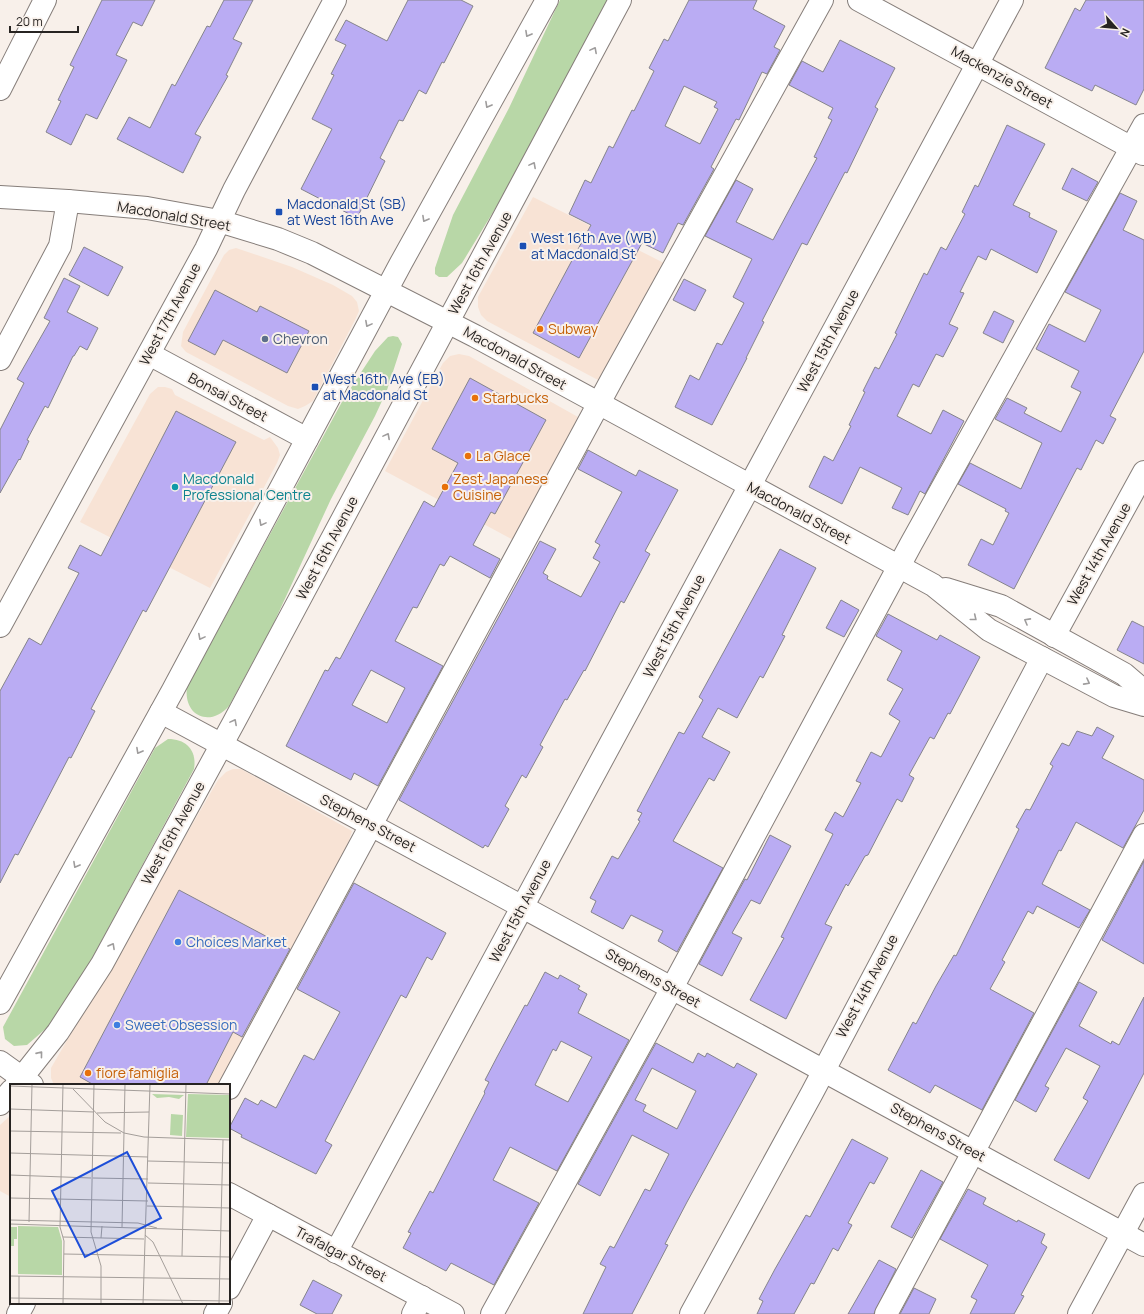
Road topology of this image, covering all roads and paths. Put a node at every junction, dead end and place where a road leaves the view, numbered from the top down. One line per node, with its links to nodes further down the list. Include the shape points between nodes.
1 (45, 0): 9 (street)
2 (335, 0): 14 (street, West 17th Avenue)
3 (547, 0): 15 (street, one-way to 15)
4 (620, 0): 16 (street, West 16th Avenue, one-way to 4)
5 (822, 0): 19 (street)
6 (859, 0): 8 (street, Mackenzie Street)
7 (1012, 0): 8 (street, West 15th Avenue)
8 (978, 64): 11 (street, Mackenzie Street); 22 (street, West 15th Avenue)
9 (0, 89)
10 (1144, 125): 11 (street)
11 (1138, 151): 23 (street)
12 (0, 198): 13 (street, Macdonald Street)
13 (68, 201): 14 (street, Macdonald Street, via 147,208); 18 (street, via 60,246)
14 (219, 222): 15 (street, Macdonald Street, via 278,239); 17 (street, West 17th Avenue)
15 (386, 290): 16 (street, Macdonald Street); 20 (street, one-way to 20)
16 (448, 322): 19 (street, Macdonald Street); 31 (street, West 16th Avenue, one-way to 16)
17 (149, 354): 20 (street, Bonsai Street); 25 (street, West 17th Avenue)
18 (0, 359)
19 (599, 404): 22 (street, Macdonald Street); 32 (street)
20 (307, 439): 30 (street, one-way to 30)
21 (1144, 472): 26 (street, West 14th Avenue)
22 (750, 487): 23 (street, Macdonald Street); 34 (street, West 15th Avenue)
23 (899, 566): 24 (street, Macdonald Street); 35 (street)
24 (933, 585): 26 (street, Macdonald Street, one-way to 24, via 1001,606); 27 (street, Macdonald Street, one-way to 27, via 989,630)
25 (0, 626)
26 (1054, 636): 28 (street, Macdonald Street, via 1124,674)
27 (1042, 658): 29 (street, Macdonald Street, one-way to 29, via 1114,696); 38 (street, West 14th Avenue)
28 (1144, 691)
29 (1144, 705)
30 (160, 712): 31 (street, Stephens Street); 36 (street, one-way to 36)
31 (222, 745): 32 (street, Stephens Street); 40 (street, West 16th Avenue, one-way to 31, via 102,964)
32 (371, 824): 34 (street, Stephens Street); 41 (street)
33 (1144, 835): 44 (street)
34 (523, 907): 35 (street, Stephens Street); 50 (street, West 15th Avenue)
35 (672, 988): 38 (street, Stephens Street); 58 (street)
36 (0, 1003)
37 (0, 1062): 39 (street)
38 (823, 1070): 44 (street, Stephens Street); 59 (street, West 14th Avenue)
39 (19, 1084)
40 (21, 1084)
41 (230, 1086)
42 (10, 1094): 43 (street, West 16th Avenue)
43 (0, 1104)
44 (973, 1152): 48 (street, Stephens Street); 60 (street)
45 (1144, 1194): 48 (street)
46 (230, 1195): 47 (street, Trafalgar Street)
47 (268, 1215): 50 (street, Trafalgar Street); 51 (street)
48 (1123, 1234): 49 (street, Stephens Street); 61 (street)
49 (1144, 1245)
50 (336, 1252): 54 (street, Trafalgar Street)
51 (230, 1286)
52 (23, 1304): 55 (street)
53 (220, 1304): 56 (street)
54 (418, 1306): 57 (street, Trafalgar Street)
55 (18, 1314)
56 (215, 1314)
57 (453, 1314)
58 (492, 1314)
59 (691, 1314)
60 (886, 1314)
61 (1080, 1314)

